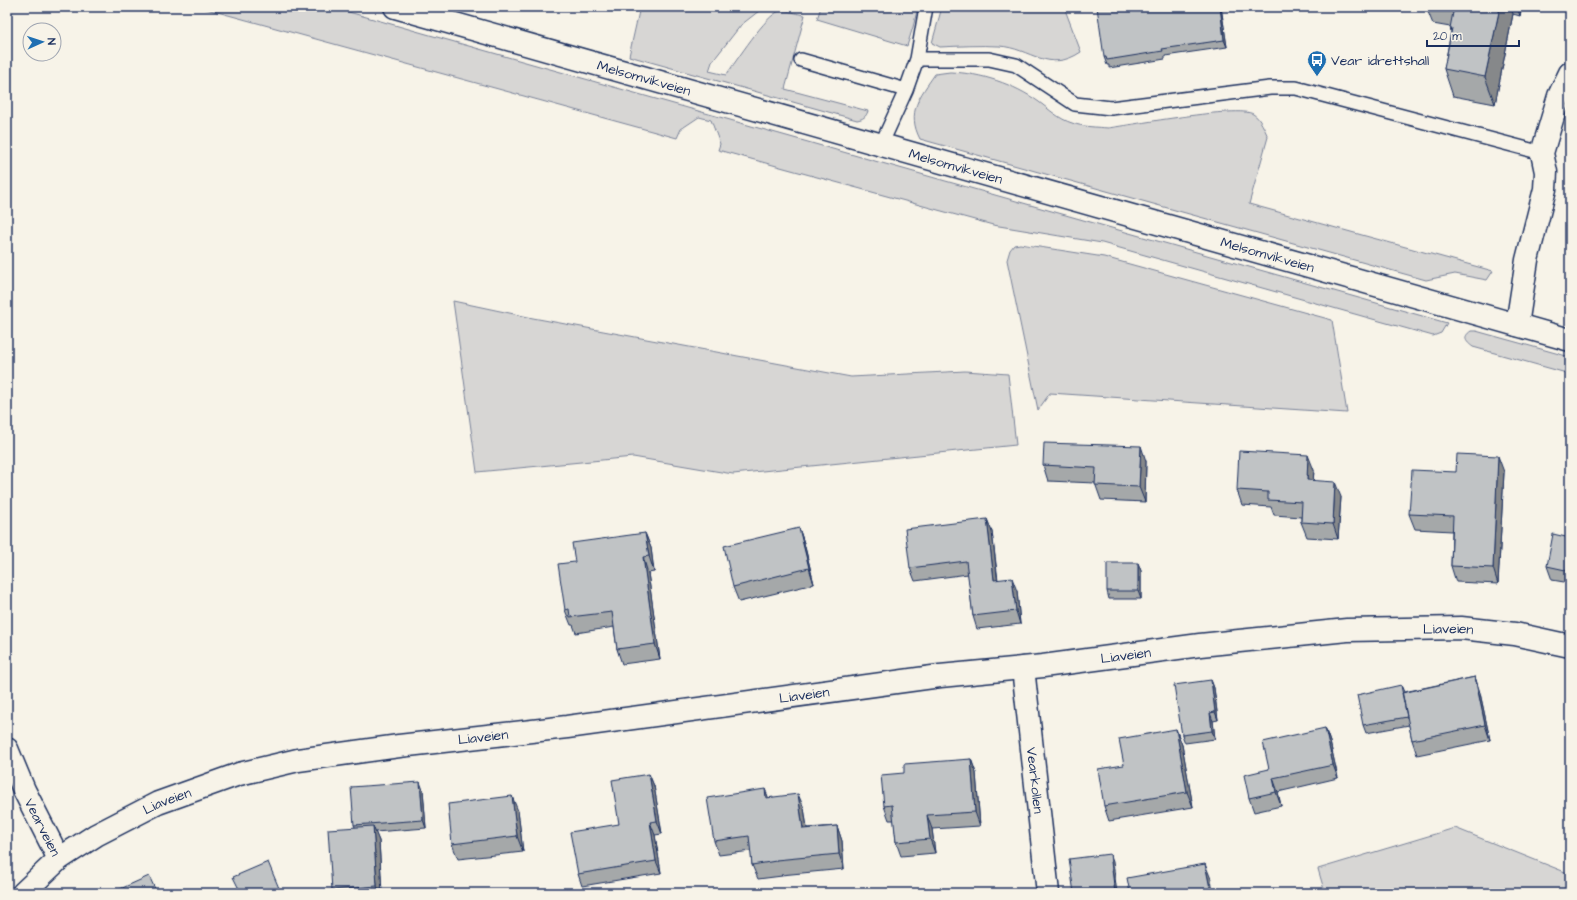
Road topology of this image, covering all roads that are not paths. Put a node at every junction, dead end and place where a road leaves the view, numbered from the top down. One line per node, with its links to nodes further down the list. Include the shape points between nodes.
1 (395, 7): 7 (street, Melsomvikveien)
2 (926, 7): 4 (lane)
3 (801, 60): 6 (lane)
4 (917, 60): 6 (lane); 8 (lane, via 989,59 1016,64 1075,104 1110,108 1270,88 1296,88)
5 (1570, 73): 8 (street, via 1559,96)
6 (906, 90): 7 (lane)
7 (881, 144): 9 (street, Melsomvikveien)
8 (1542, 153): 9 (street, via 1546,172 1545,189 1527,260)
9 (1517, 325): 10 (street, Melsomvikveien)
10 (1570, 340)
11 (1570, 646): 12 (street, Liaveien, via 1515,634 1461,628 1347,630 1200,645)
12 (1023, 668): 14 (street, Liaveien, via 940,676 567,727 298,760 239,774 158,803 96,835); 16 (street, Vearkollen)
13 (7, 749): 14 (street, Vearveien, via 24,790)
14 (59, 859): 15 (street, Vearveien)
15 (23, 893)
16 (1048, 893)

